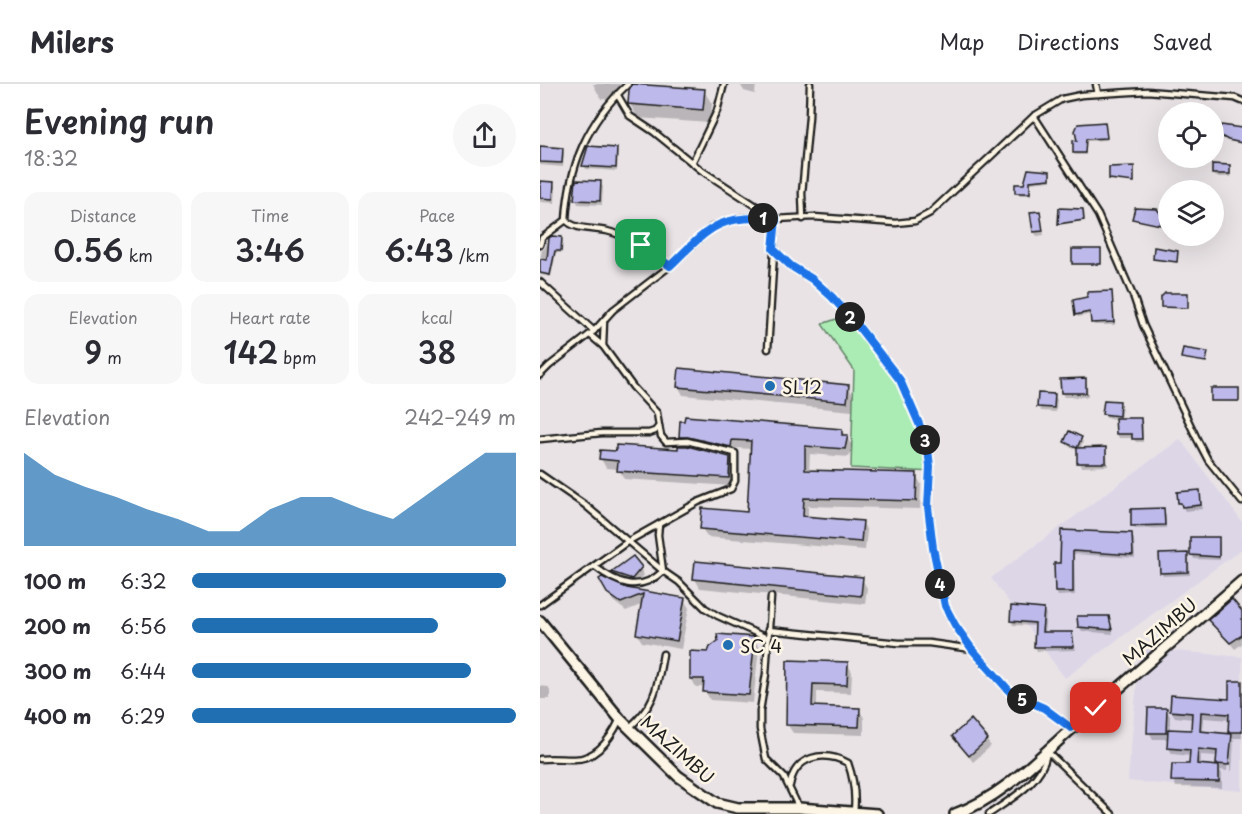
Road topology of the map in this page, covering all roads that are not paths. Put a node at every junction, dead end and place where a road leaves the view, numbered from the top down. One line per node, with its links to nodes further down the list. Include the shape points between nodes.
1 (628, 84): 5 (lane)
2 (724, 84): 9 (lane, via 717,111)
3 (810, 84): 11 (lane, via 801,206)
4 (1096, 84): 6 (lane)
5 (617, 94): 9 (lane, via 628,115); 12 (lane, via 598,116 580,149)
6 (1098, 94): 7 (lane, via 1147,91); 8 (lane, via 1062,99)
7 (1242, 101)
8 (1035, 116): 11 (lane, via 921,219 896,223); 25 (lane, via 1098,215 1143,325 1208,460)
9 (692, 164): 10 (lane)
10 (776, 219): 11 (lane); 14 (lane); 15 (lane, via 741,218 712,227)
11 (804, 219)
12 (566, 220): 13 (lane, via 542,238); 15 (lane, via 571,225 626,236)
13 (540, 245)
14 (773, 249): 20 (lane); 36 (lane, via 832,297 900,380 928,450 929,518 945,606)
15 (670, 266): 17 (lane)
16 (540, 282): 18 (lane)
17 (604, 320): 18 (lane); 19 (lane)
18 (592, 333): 19 (lane); 21 (lane)
19 (603, 345): 22 (lane, via 657,413)
20 (768, 349)
21 (540, 375)
22 (659, 426): 23 (lane, via 649,433); 26 (lane, via 666,442 687,441 730,450 736,460 731,489)
23 (540, 439)
24 (540, 474): 27 (lane, via 585,505)
25 (1242, 502)
26 (659, 524): 27 (lane); 29 (lane)
27 (627, 542): 28 (lane); 29 (lane)
28 (594, 566): 29 (lane, via 625,584 648,582); 32 (lane)
29 (663, 571): 35 (lane, via 705,608)
30 (1242, 581): 40 (street, MAZIMBU)
31 (771, 597): 34 (lane)
32 (540, 605)
33 (540, 621): 38 (street, MAZIMBU)
34 (768, 630): 35 (lane); 36 (lane)
35 (767, 638): 43 (lane, via 760,711 762,742 766,759)
36 (972, 649): 40 (lane, via 1012,694 1044,708)
37 (663, 654): 39 (lane, via 651,704)
38 (620, 718): 39 (street, MAZIMBU); 42 (lane, via 613,733 594,754 574,759)
39 (629, 728): 45 (street, MAZIMBU, via 678,776)
40 (1071, 728): 41 (street, MAZIMBU)
41 (1047, 751): 49 (street, MAZIMBU, via 991,796); 50 (lane, via 1036,777); 51 (lane)
42 (540, 759)
43 (790, 785): 44 (lane); 47 (lane, via 792,772 804,761 837,757 848,763 852,775)
44 (799, 808): 46 (street, MAZIMBU); 47 (street, MAZIMBU)
45 (728, 811): 46 (street, MAZIMBU)
46 (756, 811)
47 (854, 812): 48 (street, MAZIMBU)
48 (877, 814)
49 (955, 814)
50 (989, 814)
51 (1112, 814)

